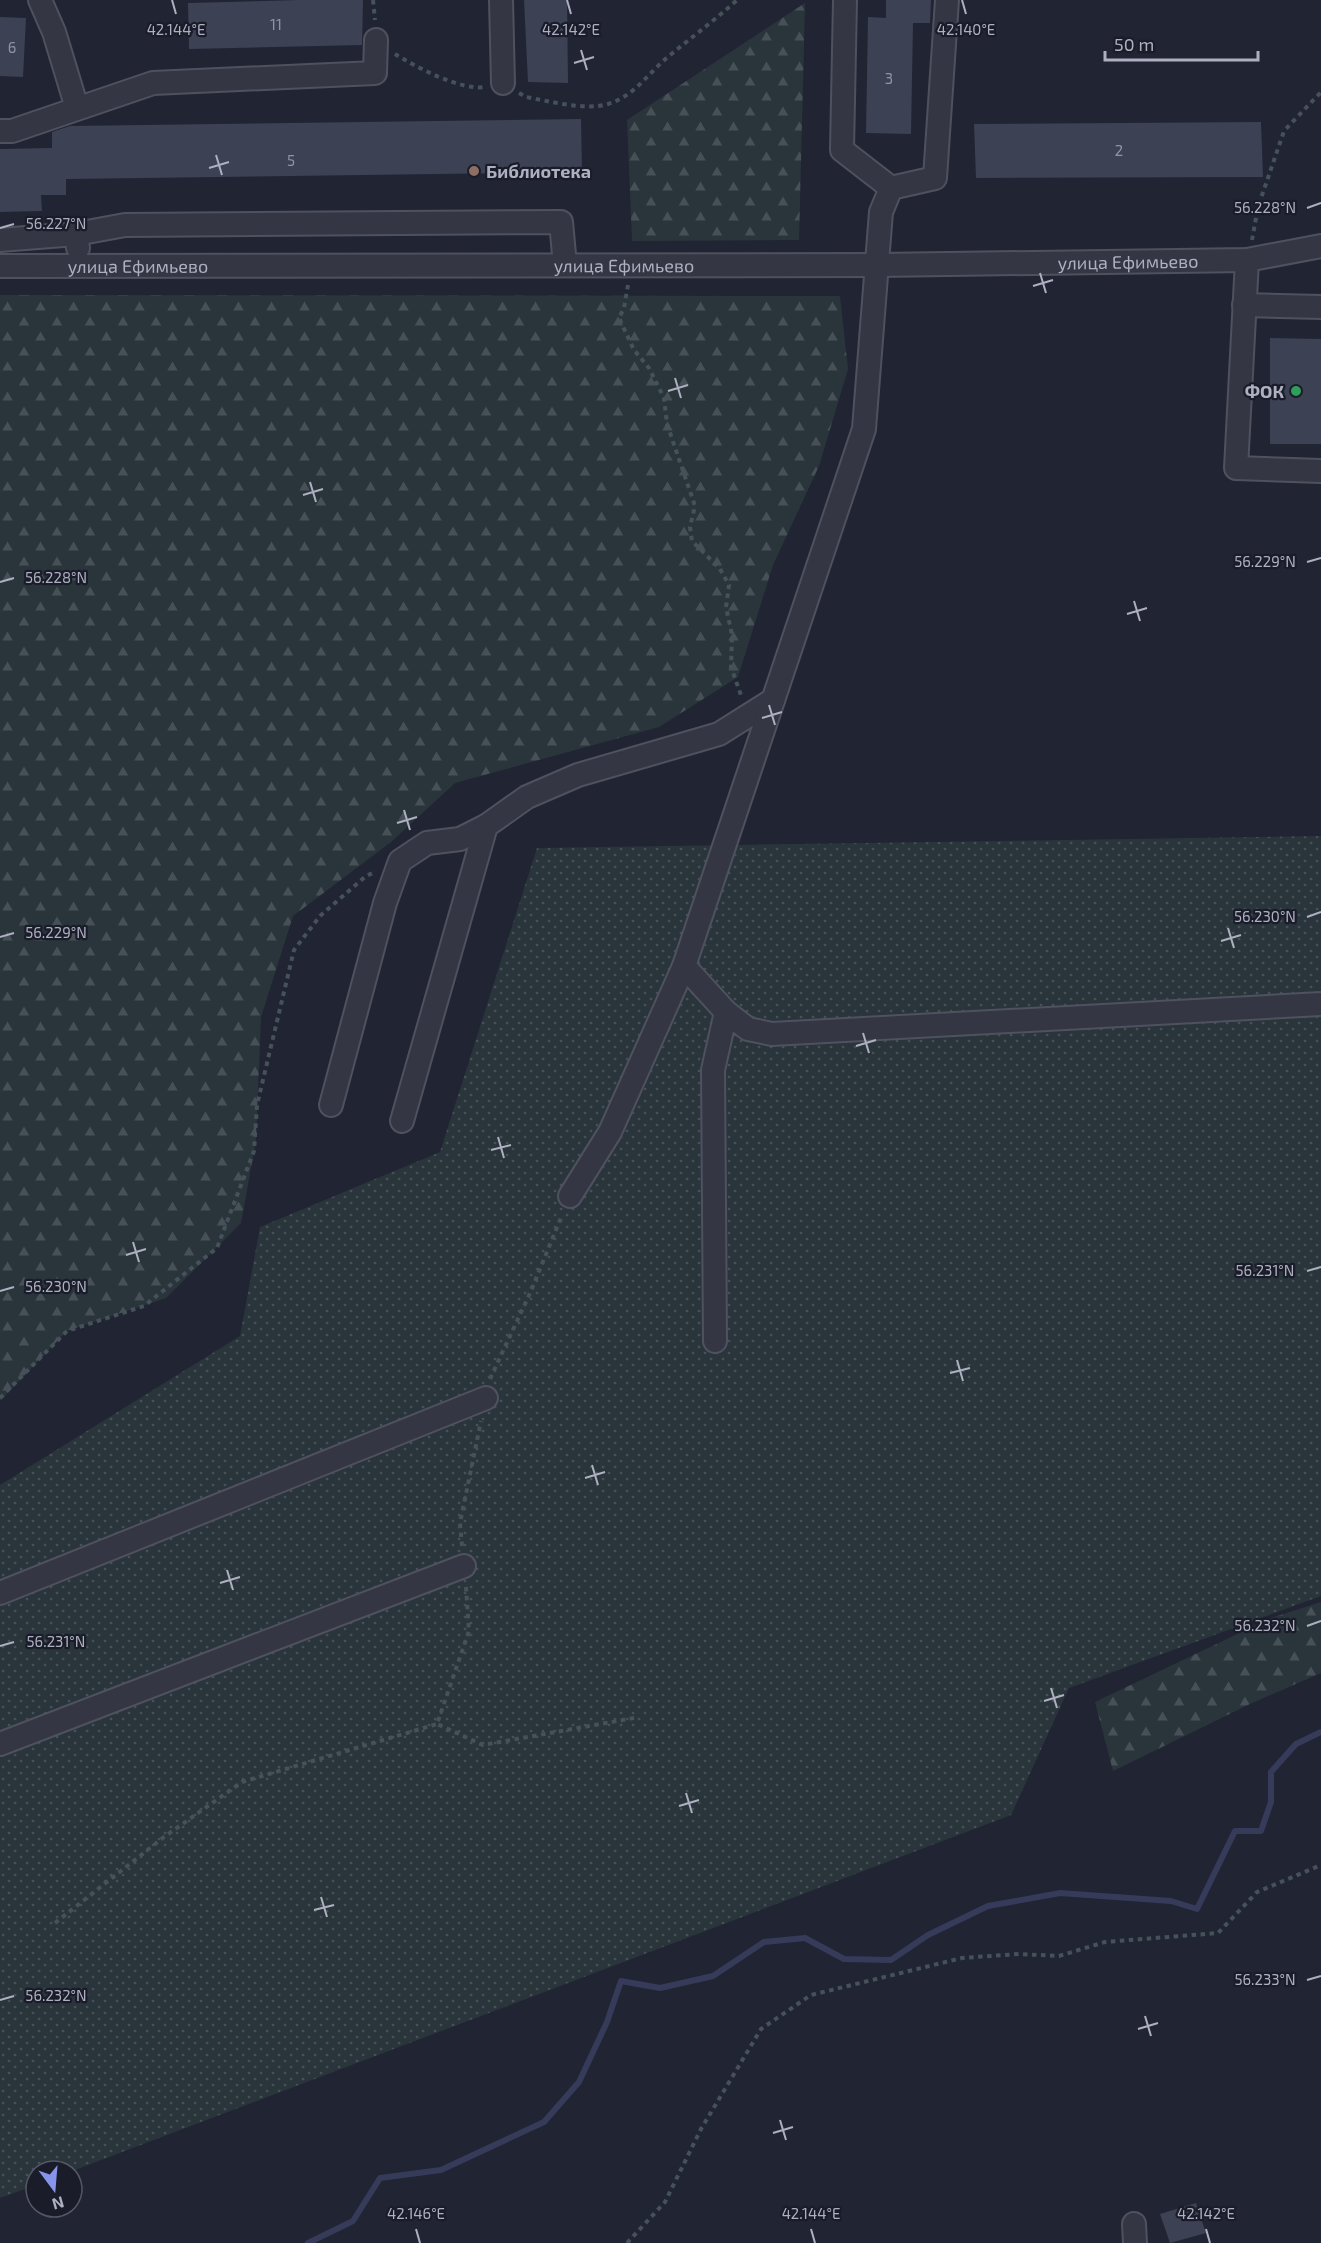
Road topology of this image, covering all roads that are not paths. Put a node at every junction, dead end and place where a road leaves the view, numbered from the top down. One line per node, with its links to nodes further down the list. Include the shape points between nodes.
1 (40, 0): 7 (street)
2 (501, 0): 6 (street)
3 (845, 0): 9 (street, via 842,150)
4 (947, 0): 9 (street, via 935,178)
5 (376, 40): 7 (street, via 375,73 153,83)
6 (503, 83)
7 (77, 108): 8 (street, via 12,131)
8 (0, 131)
9 (891, 188): 15 (street, via 881,212)
10 (76, 234): 11 (street); 14 (street, via 125,225 561,222); 17 (street)
11 (0, 240)
12 (1321, 246): 13 (street, улица Ефимьево)
13 (1247, 260): 15 (street, улица Ефимьево); 18 (street)
14 (565, 265): 15 (street, улица Ефимьево); 17 (street, улица Ефимьево)
15 (878, 265): 21 (street, via 864,429)
16 (0, 266): 17 (street, улица Ефимьево)
17 (81, 267)
18 (1244, 305): 19 (street); 20 (street, via 1236,468)
19 (1321, 307)
20 (1321, 471)
21 (773, 700): 22 (street, via 719,734 578,775 527,797); 23 (street)
22 (486, 826): 26 (street, via 460,839 427,843 400,861 385,903); 27 (street)
23 (684, 966): 25 (street); 28 (street, via 610,1131)
24 (1321, 1004): 25 (street, via 772,1034 748,1029)
25 (726, 1012): 29 (street, via 713,1070)
26 (331, 1105)
27 (402, 1121)
28 (570, 1196)
29 (716, 1341)
30 (486, 1398): 32 (street)
31 (464, 1566): 33 (street)
32 (0, 1593)
33 (0, 1744)

